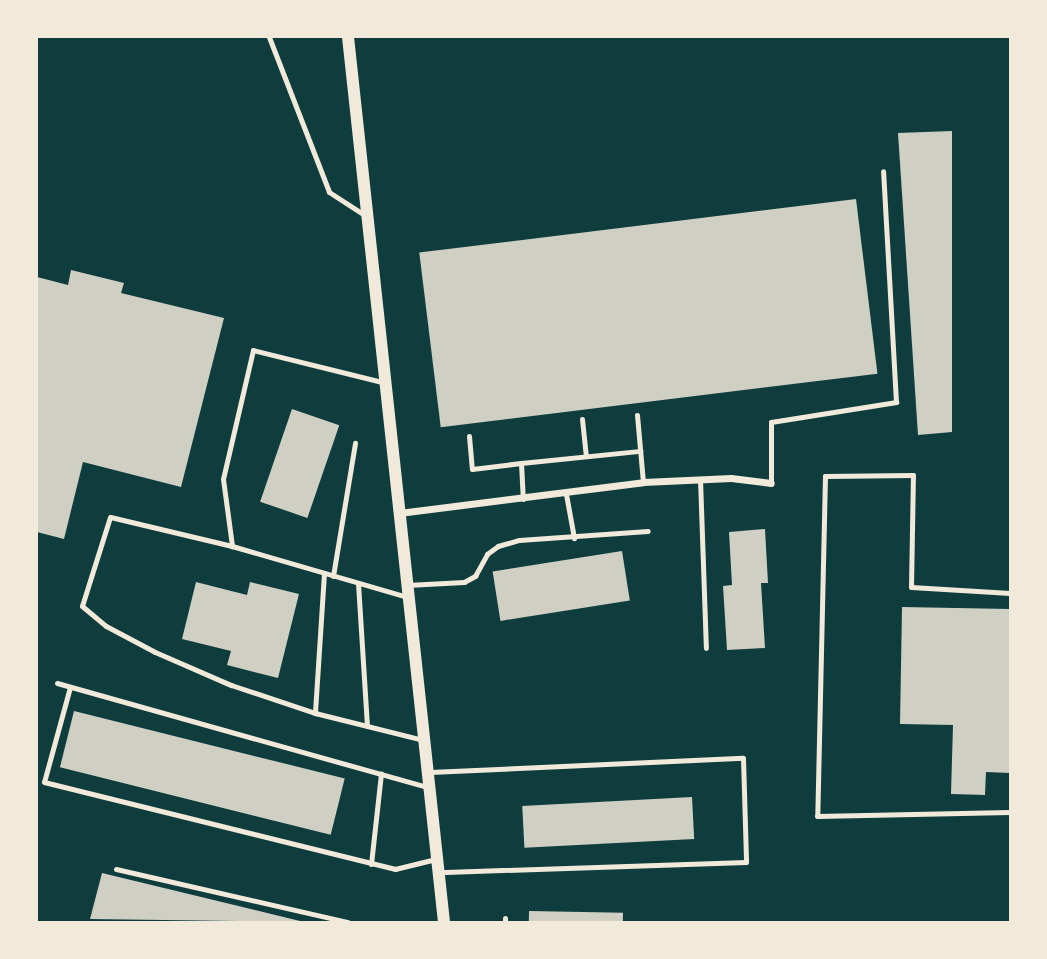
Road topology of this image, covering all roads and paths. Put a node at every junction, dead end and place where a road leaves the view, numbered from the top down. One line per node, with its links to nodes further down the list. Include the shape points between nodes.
1 (269, 37): 4 (lane, via 329,192)
2 (348, 37): 4 (street)
3 (883, 171): 15 (lane, via 896,402 771,422)
4 (369, 219): 5 (street)
5 (386, 383): 18 (street); 21 (lane, via 253,350 223,479)
6 (636, 415): 10 (lane)
7 (582, 419): 11 (lane)
8 (469, 436): 12 (lane, via 472,469)
9 (355, 443): 23 (lane)
10 (640, 451): 11 (lane); 14 (lane)
11 (586, 456): 12 (lane)
12 (521, 463): 17 (lane)
13 (700, 479): 14 (street); 15 (street); 27 (lane)
14 (643, 482): 16 (street)
15 (771, 482)
16 (566, 494): 17 (street); 20 (lane)
17 (523, 499): 18 (street)
18 (399, 513): 25 (street)
19 (648, 531): 20 (lane)
20 (574, 538): 25 (lane, via 498,545 475,576 464,582)
21 (232, 546): 22 (lane); 30 (lane, via 110,517 82,606 106,626 155,652 231,685)
22 (324, 573): 23 (lane); 30 (lane)
23 (333, 576): 24 (lane)
24 (358, 583): 25 (lane); 31 (lane)
25 (407, 591): 32 (street)
26 (1010, 593): 36 (lane, via 911,587 913,475 825,476 817,816)
27 (706, 648)
28 (57, 683): 29 (lane)
29 (70, 687): 34 (lane); 37 (lane, via 44,782)
30 (316, 713): 31 (lane)
31 (368, 726): 32 (lane)
32 (423, 740): 33 (street)
33 (427, 772): 35 (street); 38 (lane, via 743,758 746,862)
34 (381, 774): 35 (lane); 37 (lane)
35 (428, 787): 38 (street)
36 (1010, 812)
37 (371, 864): 38 (lane, via 395,870)
38 (437, 865): 41 (street)
39 (116, 869): 40 (lane)
40 (348, 922)
41 (444, 922)

